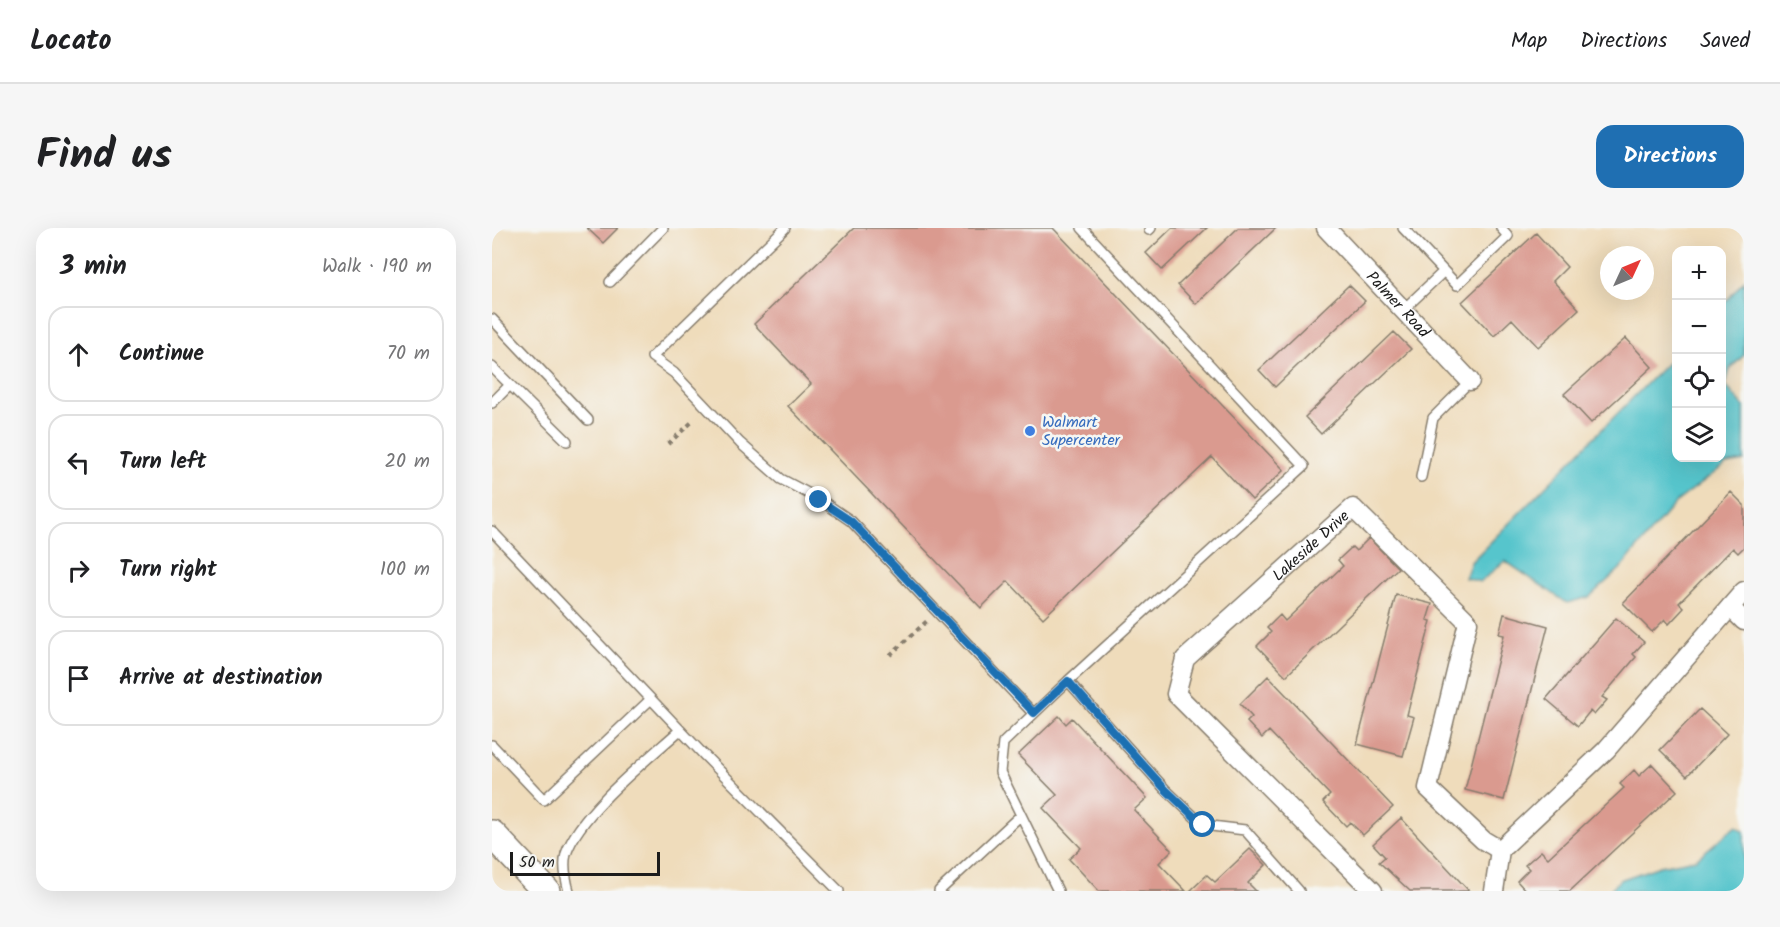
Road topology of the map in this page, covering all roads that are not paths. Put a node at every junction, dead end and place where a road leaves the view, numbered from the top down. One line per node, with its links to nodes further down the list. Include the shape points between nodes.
1 (663, 228): 8 (lane)
2 (785, 228): 24 (lane, via 652,357 674,373 740,443 781,479 851,521)
3 (1082, 228): 22 (lane, via 1304,466)
4 (1326, 228): 9 (street, Palmer Road)
5 (1403, 228): 7 (lane)
6 (1501, 228): 7 (lane, via 1508,236 1457,285)
7 (1443, 272): 9 (lane)
8 (610, 282)
9 (1403, 310): 12 (street, Palmer Road)
10 (492, 319): 15 (lane)
11 (492, 367): 13 (lane)
12 (1470, 381): 17 (lane, via 1433,418)
13 (510, 385): 14 (lane); 16 (lane)
14 (492, 403)
15 (588, 420)
16 (567, 441)
17 (1421, 477)
18 (492, 531): 23 (lane)
19 (1744, 591): 20 (street)
20 (1730, 607): 21 (street); 29 (street, via 1606,750)
21 (1744, 621)
22 (1068, 681): 24 (lane); 35 (lane, via 1165,789 1203,825 1245,830)
23 (651, 699): 25 (lane); 26 (lane, via 544,800)
24 (1034, 713): 27 (lane, via 1003,743 1000,772)
25 (680, 730): 31 (lane, via 582,826 566,855); 32 (lane)
26 (492, 745)
27 (1021, 814): 33 (lane); 34 (lane)
28 (492, 834): 30 (main road)
29 (1500, 850): 36 (street, Lakeside Drive, via 1428,788 1468,622 1353,508 1185,659 1176,694); 37 (street)
30 (546, 891)
31 (569, 891)
32 (839, 891)
33 (939, 891)
34 (1058, 891)
35 (1299, 891)
36 (1373, 891)
37 (1494, 891)

